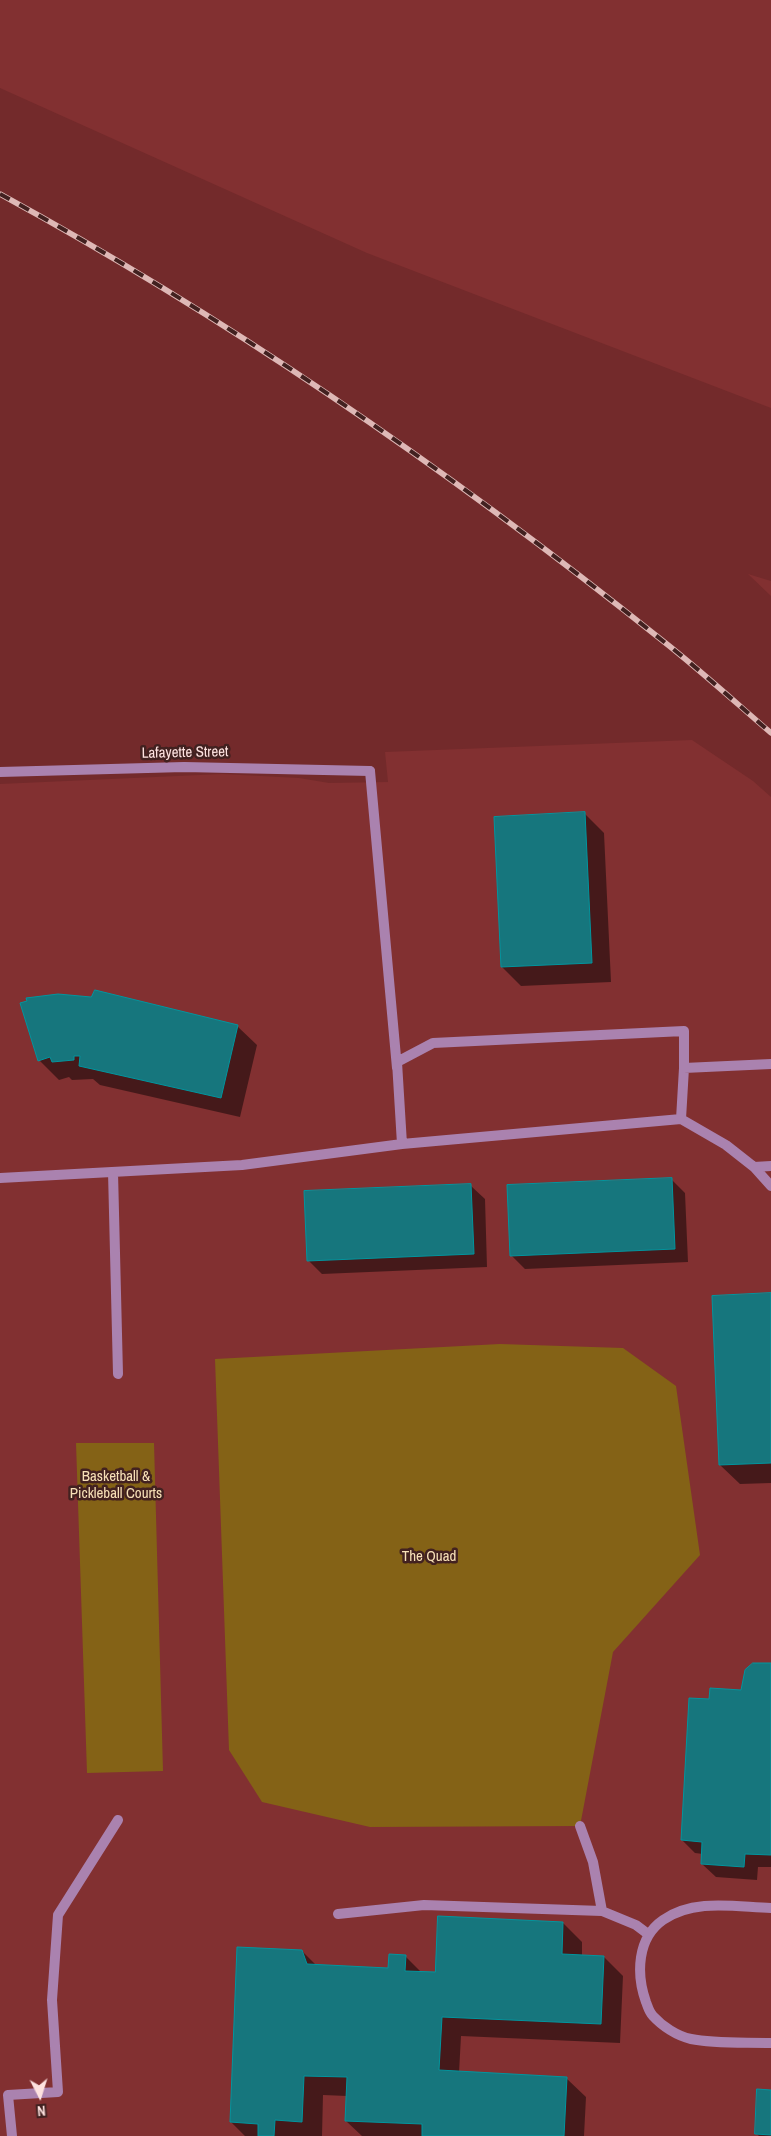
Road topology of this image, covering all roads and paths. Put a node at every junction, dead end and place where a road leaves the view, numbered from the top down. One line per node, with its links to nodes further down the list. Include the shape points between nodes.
1 (0, 772): 2 (street, Lafayette Street, via 184,767 370,771)
2 (397, 1062): 4 (street, via 433,1043 684,1031); 6 (street)
3 (771, 1064): 4 (street)
4 (684, 1068): 5 (street)
5 (680, 1119): 6 (street); 8 (street, via 726,1145)
6 (402, 1144): 9 (street, via 242,1165)
7 (771, 1166): 8 (street)
8 (754, 1167): 11 (street)
9 (113, 1172): 10 (street); 12 (street)
10 (0, 1178)
11 (771, 1186)
12 (118, 1374)
13 (118, 1820): 20 (street, via 58,1915 52,2000 58,2092)
14 (580, 1826): 16 (street, via 593,1862)
15 (771, 1908): 18 (street, via 702,1906 683,1910 663,1920)
16 (602, 1911): 17 (street, via 424,1905); 18 (street, via 636,1925)
17 (338, 1914)
18 (648, 1934): 19 (street, via 639,1976 651,2015 668,2029 690,2039)
19 (771, 2043)
20 (4, 2095): 21 (street)
21 (12, 2136)

